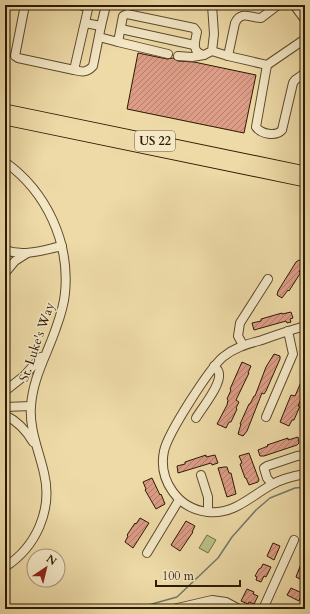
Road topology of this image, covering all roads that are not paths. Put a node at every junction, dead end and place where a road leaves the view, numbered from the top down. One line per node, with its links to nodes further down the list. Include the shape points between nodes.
1 (25, 5): 21 (street, via 15,56)
2 (79, 5): 8 (street, via 88,8)
3 (106, 5): 9 (street)
4 (212, 5): 15 (street)
5 (278, 5): 19 (street, via 261,18 240,16 237,19)
6 (294, 5): 7 (street)
7 (305, 20)
8 (85, 23): 9 (street); 21 (street)
9 (101, 26): 11 (street)
10 (121, 29): 13 (street); 14 (street); 14 (street, via 123,16 127,14 194,28 197,32)
11 (99, 37): 13 (street); 21 (street, via 90,70)
12 (305, 39): 20 (street)
13 (118, 42): 16 (street)
14 (194, 45): 17 (street, via 196,52)
15 (212, 51): 17 (street); 19 (street)
16 (168, 54)
17 (204, 55): 18 (street)
18 (178, 56)
19 (228, 56): 20 (street)
20 (267, 65): 22 (street, via 256,127 261,132 280,133 294,80)
21 (74, 70)
22 (305, 73)
23 (5, 110): 26 (highway, US 22)
24 (5, 119): 27 (highway, US 22)
25 (5, 162): 28 (street, St. Luke's Way, via 27,181 43,202 56,227)
26 (305, 172)
27 (305, 181)
28 (62, 246): 31 (street); 36 (street, St. Luke's Way, via 65,292 62,311)
29 (5, 250): 31 (street)
30 (5, 254): 32 (street, via 8,264)
31 (26, 254): 32 (street, via 15,261)
32 (5, 273)
33 (268, 279): 37 (street, via 240,323 238,336)
34 (305, 326): 35 (street)
35 (288, 331): 37 (street); 43 (street, via 294,354)
36 (52, 339): 39 (street, via 35,365); 40 (street, St. Luke's Way, via 35,379)
37 (242, 345): 38 (street)
38 (214, 366): 44 (street, via 219,372 217,385); 50 (street, via 183,414 164,450 162,464 166,480)
39 (5, 392)
40 (30, 406): 41 (street); 45 (street, St. Luke's Way)
41 (5, 407)
42 (5, 416): 45 (street, via 22,428)
43 (266, 417)
44 (196, 418)
45 (38, 452): 54 (street, St. Luke's Way, via 46,486 44,516 36,535)
46 (305, 455): 49 (street, via 264,468)
47 (305, 474): 49 (street)
48 (201, 475): 51 (street, via 208,497)
49 (272, 484): 51 (street, via 233,508)
50 (179, 500): 51 (street, via 191,508); 53 (street)
51 (208, 512)
52 (294, 540): 57 (street)
53 (147, 552)
54 (5, 568)
55 (173, 609): 56 (street, via 212,600 226,602)
56 (239, 609)
57 (263, 609)

